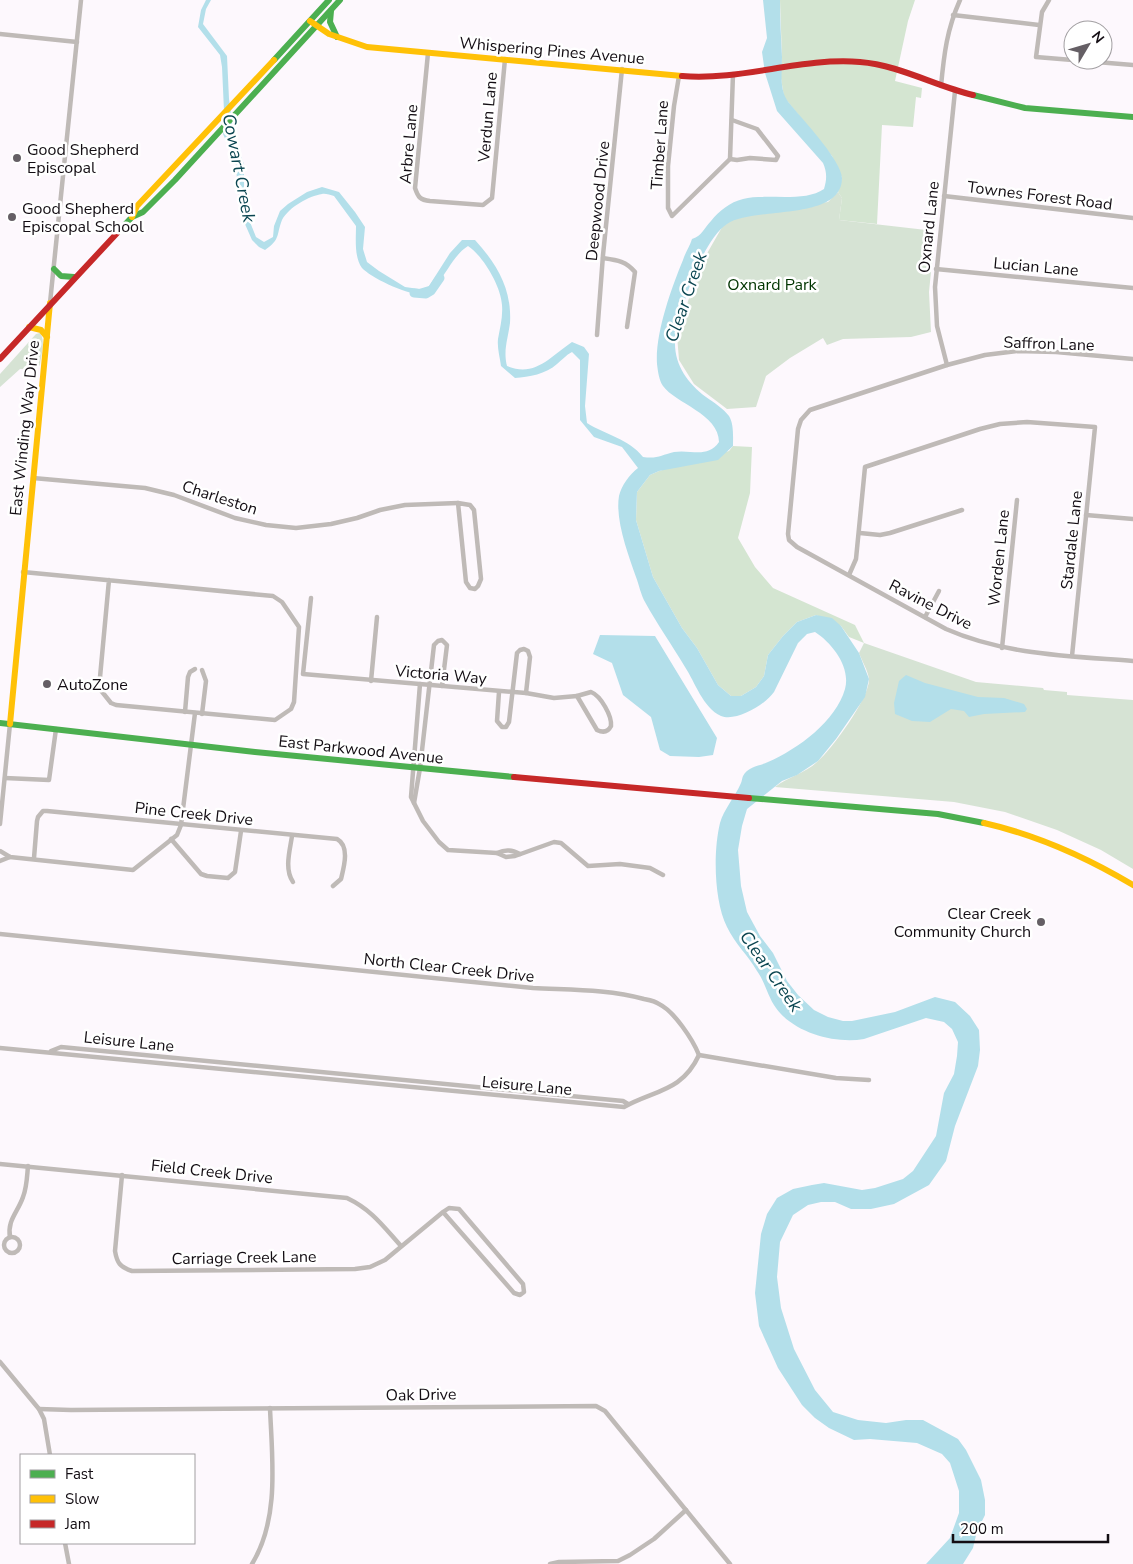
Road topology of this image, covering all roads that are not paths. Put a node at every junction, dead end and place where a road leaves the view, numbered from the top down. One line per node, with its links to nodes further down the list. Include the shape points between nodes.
1 (81, 0): 13 (street)
2 (329, 0): 8 (main road)
3 (340, 0): 6 (main road)
4 (960, 0): 7 (street)
5 (1048, 0): 9 (street)
6 (332, 10): 10 (main road); 12 (main road, via 330,22)
7 (953, 15): 9 (street); 20 (street, via 945,45)
8 (310, 21): 10 (main road, Whispering Pines Avenue); 27 (main road, via 136,206)
9 (1039, 25): 16 (street, via 1036,57)
10 (316, 27): 12 (main road, Whispering Pines Avenue); 27 (main road, via 208,145 143,212)
11 (0, 34): 13 (street)
12 (337, 36): 14 (main road, Whispering Pines Avenue, via 367,47)
13 (77, 42): 30 (street)
14 (428, 52): 15 (main road, Whispering Pines Avenue); 26 (street, Arbre Lane, via 414,188 422,200)
15 (505, 59): 17 (main road, Whispering Pines Avenue); 26 (street, Verdun Lane, via 492,198 483,205)
16 (1133, 65)
17 (622, 69): 19 (main road, Whispering Pines Avenue); 29 (street, Deepwood Drive)
18 (733, 74): 19 (main road, Whispering Pines Avenue); 20 (main road, Whispering Pines Avenue, via 860,62 904,72); 23 (street)
19 (679, 76): 24 (street, Timber Lane, via 668,166 668,208 672,216)
20 (941, 86): 21 (main road, Whispering Pines Avenue)
21 (955, 91): 22 (main road, Whispering Pines Avenue, via 1025,108); 25 (street, Oxnard Lane)
22 (1133, 117)
23 (732, 120): 24 (street); 24 (street, via 757,129 778,156 776,160)
24 (730, 159)
25 (944, 196): 28 (street, Townes Forest Road); 31 (street, Oxnard Lane)
26 (458, 203)
27 (132, 217): 32 (main road)
28 (1133, 218)
29 (603, 258): 36 (street, via 620,260 635,272); 37 (street, Deepwood Drive)
30 (54, 269): 32 (main road, via 61,276); 34 (street)
31 (936, 269): 33 (street, Lucian Lane); 41 (street, Oxnard Lane, via 937,326)
32 (74, 277): 34 (main road)
33 (1133, 288)
34 (50, 303): 35 (main road); 38 (main road, East Winding Way Drive)
35 (29, 327): 38 (main road, via 41,330); 39 (main road)
36 (627, 327)
37 (598, 335)
38 (47, 337): 42 (main road, East Winding Way Drive)
39 (0, 359)
40 (1133, 359): 41 (street, Saffron Lane, via 1017,352 985,355)
41 (947, 365): 49 (street, Saffron Lane, via 810,410 801,420 797,439)
42 (33, 478): 44 (street, Charleston, via 145,488 174,495 235,518 296,528 340,522 405,505); 50 (main road, East Winding Way Drive)
43 (1017, 500): 57 (street, Worden Lane)
44 (458, 503): 44 (street, via 470,505 474,510 481,579 475,589 466,582)
45 (962, 510): 48 (street, via 890,533)
46 (1086, 515): 47 (street); 48 (street, Stardale Lane, via 1095,427 1027,422 1000,424 866,467); 58 (street, Stardale Lane)
47 (1133, 519)
48 (860, 533): 51 (street)
49 (789, 540): 51 (street, Ravine Drive)
50 (23, 572): 52 (street); 74 (main road, East Winding Way Drive)
51 (849, 575): 55 (street, Ravine Drive)
52 (109, 580): 70 (street, via 99,688 116,705); 72 (street, via 273,596 282,602 298,627 294,702 290,709 275,720)
53 (939, 591): 55 (street)
54 (311, 598): 62 (street, Victoria Way, via 303,674)
55 (925, 617): 57 (street, Ravine Drive, via 958,634)
56 (377, 618): 62 (street)
57 (1002, 648): 58 (street, Ravine Drive)
58 (1072, 656): 59 (street, Ravine Drive)
59 (1133, 661)
60 (195, 669): 70 (street, via 188,677)
61 (202, 670): 72 (street, via 206,681)
62 (371, 681): 63 (street, Victoria Way)
63 (420, 684): 64 (street, Victoria Way); 77 (street)
64 (429, 685): 65 (street, Victoria Way); 65 (street, via 434,645 442,640 448,645); 78 (street)
65 (442, 686): 66 (street, Victoria Way)
66 (499, 692): 67 (street, Victoria Way); 67 (street, via 497,721 502,727 509,722)
67 (512, 692): 68 (street, Victoria Way); 68 (street, via 517,654 524,649 530,657)
68 (526, 693): 69 (street, Victoria Way, via 554,698)
69 (577, 696): 69 (street, Victoria Way, via 591,692 596,694 611,719 610,728 602,732 597,730)
70 (185, 712): 71 (street)
71 (195, 713): 72 (street); 76 (street)
72 (202, 714)
73 (0, 724): 74 (main road, East Parkwood Avenue)
74 (10, 724): 75 (main road, East Parkwood Avenue); 79 (street, East Winding Way Drive)
75 (56, 730): 76 (main road, East Parkwood Avenue); 79 (street, via 50,780)
76 (192, 745): 77 (main road, East Parkwood Avenue); 82 (street)
77 (412, 768): 78 (main road, East Parkwood Avenue); 80 (street, via 410,791)
78 (420, 768): 80 (street); 92 (main road, East Parkwood Avenue, via 938,814 1000,826 1035,837 1070,851)
79 (5, 778): 81 (street, East Winding Way Drive)
80 (414, 804): 90 (street, via 433,835 448,850 498,853 506,857 554,842 561,843 588,866 620,864 650,868)
81 (0, 824)
82 (181, 825): 83 (street, Pine Creek Drive); 85 (street, via 177,835); 88 (street, Pine Creek Drive, via 43,811 37,821)
83 (241, 830): 84 (street, Pine Creek Drive); 85 (street, via 235,872 228,878 204,875)
84 (292, 836): 91 (street, via 288,870); 93 (street, Pine Creek Drive, via 337,839 342,843 345,849 342,874)
85 (171, 839): 88 (street, via 133,870)
86 (0, 852): 87 (street)
87 (10, 857): 88 (street); 89 (street)
88 (34, 858)
89 (0, 860)
90 (664, 875)
91 (293, 882)
92 (1133, 885)
93 (333, 886)
94 (0, 934): 97 (street, North Clear Creek Drive, via 634,996 666,1008)
95 (0, 1048): 96 (street, Leisure Lane)
96 (50, 1051): 98 (street, Leisure Lane, via 62,1047); 99 (street, Leisure Lane)
97 (699, 1055): 100 (street, via 836,1078); 103 (street, Leisure Lane, via 688,1072 672,1085)
98 (236, 1064): 99 (street); 101 (street, Leisure Lane)
99 (234, 1070): 102 (street, Leisure Lane)
100 (869, 1080)
101 (424, 1082): 102 (street); 103 (street, Leisure Lane)
102 (423, 1088): 103 (street, Leisure Lane, via 624,1107)
103 (628, 1104)
104 (0, 1164): 105 (street, Field Creek Drive)
105 (28, 1166): 106 (street, Field Creek Drive); 108 (street, via 23,1199 8,1229)
106 (122, 1175): 109 (street, Field Creek Drive, via 347,1198 364,1206); 109 (street, Carriage Creek Lane, via 115,1251 122,1268 132,1271 355,1269 378,1264)
107 (443, 1212): 107 (street, via 514,1294 524,1292 524,1284 459,1209 449,1208); 109 (street, Carriage Creek Lane)
108 (10, 1237)
109 (401, 1246)
110 (0, 1362): 112 (street)
111 (270, 1408): 112 (street, Oak Drive); 114 (street, Oak Drive, via 596,1406 605,1411); 117 (street, via 270,1510)
112 (39, 1409): 113 (street, via 44,1419)
113 (50, 1454)
114 (686, 1510): 118 (street, via 654,1539 618,1561); 119 (street, Oak Drive)
115 (66, 1544): 116 (street)
116 (69, 1564)
117 (252, 1564)
118 (550, 1564)
119 (730, 1564)

